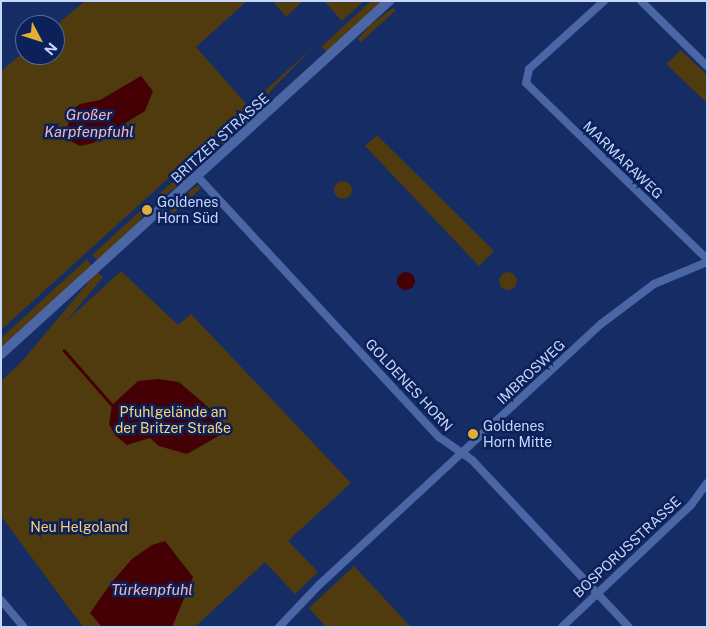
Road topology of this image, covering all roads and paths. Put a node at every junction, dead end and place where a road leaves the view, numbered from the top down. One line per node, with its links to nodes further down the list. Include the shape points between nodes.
1 (389, 1): 5 (main road, BRITZER STRASSE)
2 (604, 1): 6 (street, MARMARAWEG, via 525,77 530,88)
3 (641, 1): 4 (street)
4 (707, 66)
5 (197, 176): 7 (main road, BRITZER STRASSE); 8 (street, GOLDENES HORN, via 439,438)
6 (707, 260): 8 (street, IMBROSWEG, via 633,298)
7 (1, 354)
8 (461, 454): 10 (street, GOLDENES HORN, via 472,460); 13 (street, IMBROSWEG, via 312,591)
9 (707, 483): 10 (street, BOSPORUSSTRASSE, via 691,505)
10 (597, 593): 14 (street, BOSPORUSSTRASSE); 15 (street, GOLDENES HORN)
11 (1, 600): 12 (street)
12 (24, 627)
13 (280, 627)
14 (562, 627)
15 (629, 627)

